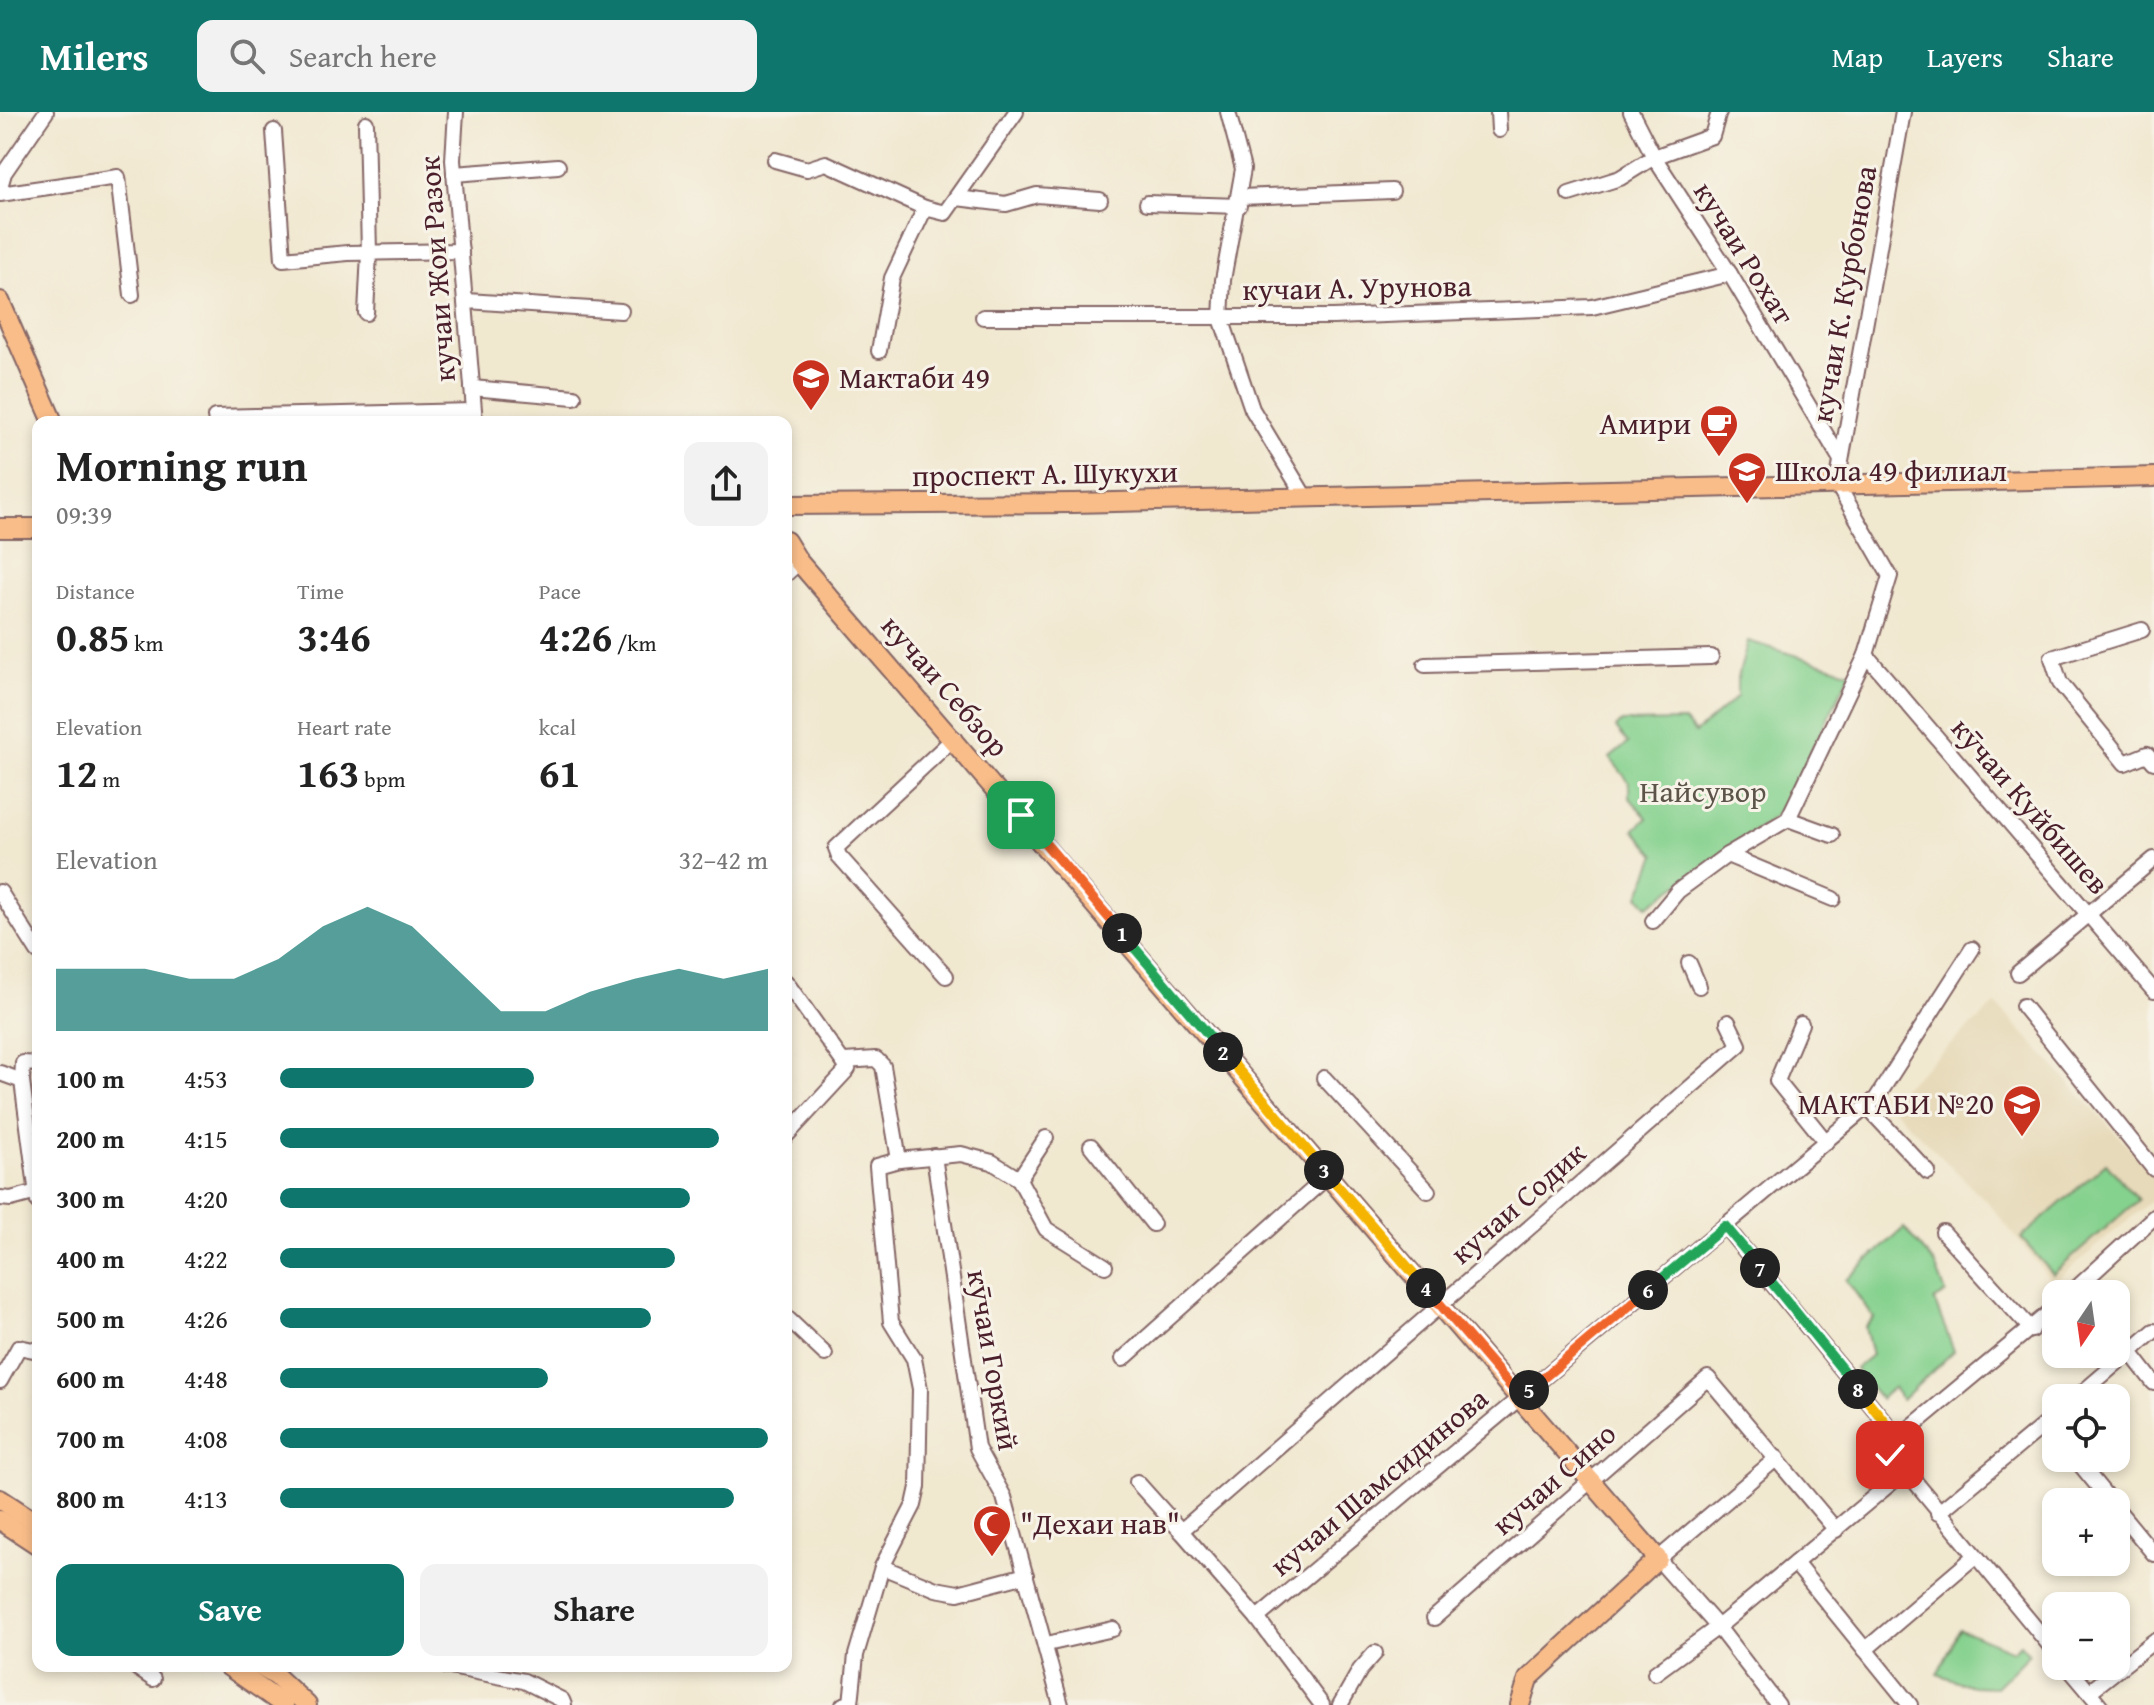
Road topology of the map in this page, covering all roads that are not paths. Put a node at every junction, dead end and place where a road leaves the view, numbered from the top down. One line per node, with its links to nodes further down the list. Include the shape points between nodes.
1 (46, 112): 16 (street)
2 (456, 112): 15 (street, кучаи Жои Разок)
3 (1016, 112): 20 (street)
4 (1228, 112): 22 (street, via 1243,169)
5 (1498, 112): 10 (street)
6 (1631, 112): 12 (street, кучаи Рохат)
7 (1719, 112): 12 (street, via 1712,136)
8 (1903, 112): 40 (street, кучаи К. Курбонова)
9 (366, 123): 26 (street)
10 (1499, 130)
11 (274, 131): 26 (street, via 283,259)
12 (1654, 157): 19 (street, via 1620,178); 27 (street, кучаи Рохат)
13 (775, 160): 24 (street, via 807,169 826,163)
14 (558, 166): 15 (street)
15 (454, 174): 25 (street, кучаи Жои Разок)
16 (0, 187)
17 (1392, 191): 22 (street)
18 (0, 194): 28 (street, via 118,177)
19 (1569, 194)
20 (957, 198): 21 (street, via 1006,204 1037,195); 24 (street, via 945,213)
21 (1100, 200)
22 (1240, 202): 23 (street); 34 (street, via 1223,280)
23 (1147, 203)
24 (925, 208): 35 (street, via 892,278)
25 (461, 251): 26 (street); 30 (street, кучаи Жои Разок)
26 (369, 253): 32 (street)
27 (1730, 274): 34 (street, кучаи А. Урунова, via 1592,307); 40 (street, кучаи Рохат)
28 (132, 295)
29 (0, 301): 38 (main road)
30 (467, 301): 31 (street); 36 (street, кучаи Жои Разок)
31 (621, 311)
32 (366, 313)
33 (983, 317): 34 (street, кучаи А. Урунова)
34 (1221, 318): 43 (street, via 1252,409)
35 (879, 351)
36 (472, 388): 37 (street); 39 (street, кучаи Жои Разок)
37 (574, 397)
38 (50, 416)
39 (474, 416)
40 (1841, 460): 42 (street, кучаи К. Курбонова)
41 (2154, 477): 42 (main road, проспект А. Шукухи)
42 (1837, 484): 43 (main road, проспект А. Шукухи); 49 (street, via 1890,576)
43 (1305, 497): 44 (main road, проспект А. Шукухи)
44 (792, 505)
45 (0, 528): 46 (main road)
46 (32, 528)
47 (793, 568): 52 (main road, кучаи Себзор)
48 (2142, 630): 53 (street, via 2052,658 2060,683 2125,763 2147,754)
49 (1866, 655): 54 (street); 60 (street, кӯчаи Куйбишев)
50 (1711, 657): 51 (street)
51 (1425, 665)
52 (954, 738): 66 (street, via 836,848); 88 (main road, кучаи Себзор)
53 (2154, 762)
54 (1788, 819): 55 (street); 56 (street)
55 (1832, 835)
56 (1727, 855): 59 (street); 61 (street, via 1678,891)
57 (2154, 859): 60 (street)
58 (0, 892): 62 (street)
59 (1833, 899)
60 (2088, 913): 65 (street); 69 (street, кӯчаи Куйбишев)
61 (1653, 921)
62 (32, 943)
63 (1972, 949): 78 (street, кучаи Шамсидинова)
64 (1689, 963): 67 (street)
65 (2018, 973)
66 (946, 976)
67 (1699, 986)
68 (792, 990): 73 (street)
69 (2154, 991)
70 (2023, 1006): 86 (street)
71 (1728, 1022): 99 (street, кучаи Содик, via 1739,1045)
72 (1801, 1024): 81 (street, via 1777,1081)
73 (844, 1061): 79 (street, via 848,1069); 85 (street, via 876,1059 883,1066)
74 (32, 1064): 77 (street, via 23,1063)
75 (0, 1073): 77 (street)
76 (1324, 1078): 90 (street)
77 (22, 1081): 84 (street)
78 (1867, 1107): 81 (street, кучаи Шамсидинова); 87 (street)
79 (792, 1130)
80 (1046, 1138): 89 (street)
81 (1826, 1142): 95 (street, кучаи Шамсидинова)
82 (1091, 1146): 94 (street)
83 (934, 1156): 85 (street); 89 (street, via 961,1154 992,1162); 134 (street, кӯчаи Горкий, via 977,1448 1004,1497)
84 (32, 1158)
85 (899, 1160): 133 (street, via 877,1166 891,1322 914,1359 920,1389 918,1487)
86 (2154, 1169)
87 (1928, 1172)
88 (1329, 1175): 99 (main road, кучаи Себзор); 107 (street)
89 (1019, 1179): 97 (street, via 1046,1229)
90 (1428, 1191)
91 (32, 1197): 92 (street)
92 (0, 1198)
93 (2153, 1219): 98 (street)
94 (1153, 1224)
95 (1725, 1226): 112 (street, кучаи Шамсидинова); 114 (street)
96 (1943, 1232): 102 (street)
97 (1105, 1266)
98 (2085, 1280)
99 (1441, 1304): 112 (main road, кучаи Себзор); 127 (street, кучаи Содик)
100 (2042, 1320): 102 (street)
101 (792, 1323): 106 (street)
102 (2032, 1330): 114 (street)
103 (2154, 1331): 105 (street)
104 (32, 1350): 109 (street, via 19,1347)
105 (2130, 1352): 110 (street)
106 (825, 1354)
107 (1123, 1359)
108 (2111, 1368): 111 (street)
109 (0, 1381)
110 (2154, 1383)
111 (2092, 1384)
112 (1520, 1397): 118 (main road, кучаи Себзор); 135 (street, кучаи Шамсидинова)
113 (2042, 1433): 122 (street)
114 (1898, 1438): 116 (street, via 1889,1450)
115 (1777, 1458): 118 (street, кучаи Сино, via 1708,1378); 126 (street); 131 (street)
116 (1904, 1472): 122 (street); 126 (street)
117 (2086, 1472): 120 (street)
118 (1591, 1481): 131 (main road, кучаи Себзор); 136 (street, кучаи Сино)
119 (1137, 1482): 127 (street)
120 (2100, 1488)
121 (0, 1499): 123 (main road)
122 (1938, 1513): 130 (street)
123 (32, 1519)
124 (0, 1520): 128 (main road)
125 (2130, 1525): 129 (street)
126 (1836, 1530): 132 (street)
127 (1181, 1531): 135 (street)
128 (32, 1541)
129 (2154, 1554)
130 (1974, 1557): 139 (street); 142 (street)
131 (1658, 1559): 137 (street); 161 (main road, via 1528,1679)
132 (1795, 1563): 137 (street); 142 (street)
133 (882, 1567): 134 (street, via 958,1593); 157 (street, via 856,1655 851,1703)
134 (1026, 1575): 141 (street, кӯчаи Горкий)
135 (1257, 1618): 159 (street)
136 (1434, 1618)
137 (1718, 1627): 149 (street); 162 (street)
138 (1113, 1629): 141 (street)
139 (2042, 1637)
140 (2154, 1641): 153 (street)
141 (1047, 1644): 158 (street, кӯчаи Горкий)
142 (1865, 1650): 163 (street)
143 (1375, 1653): 160 (street)
144 (143, 1672): 150 (street)
145 (237, 1672): 154 (main road)
146 (279, 1672): 155 (main road)
147 (477, 1672): 152 (street)
148 (526, 1672): 152 (street)
149 (1655, 1673)
150 (153, 1679)
151 (2079, 1680): 153 (street)
152 (524, 1681): 156 (street)
153 (2089, 1692): 164 (street)
154 (284, 1705)
155 (307, 1705)
156 (564, 1705)
157 (843, 1705)
158 (1061, 1705)
159 (1322, 1705)
160 (1340, 1705)
161 (1520, 1705)
162 (1778, 1705)
163 (1910, 1705)
164 (2100, 1705)

